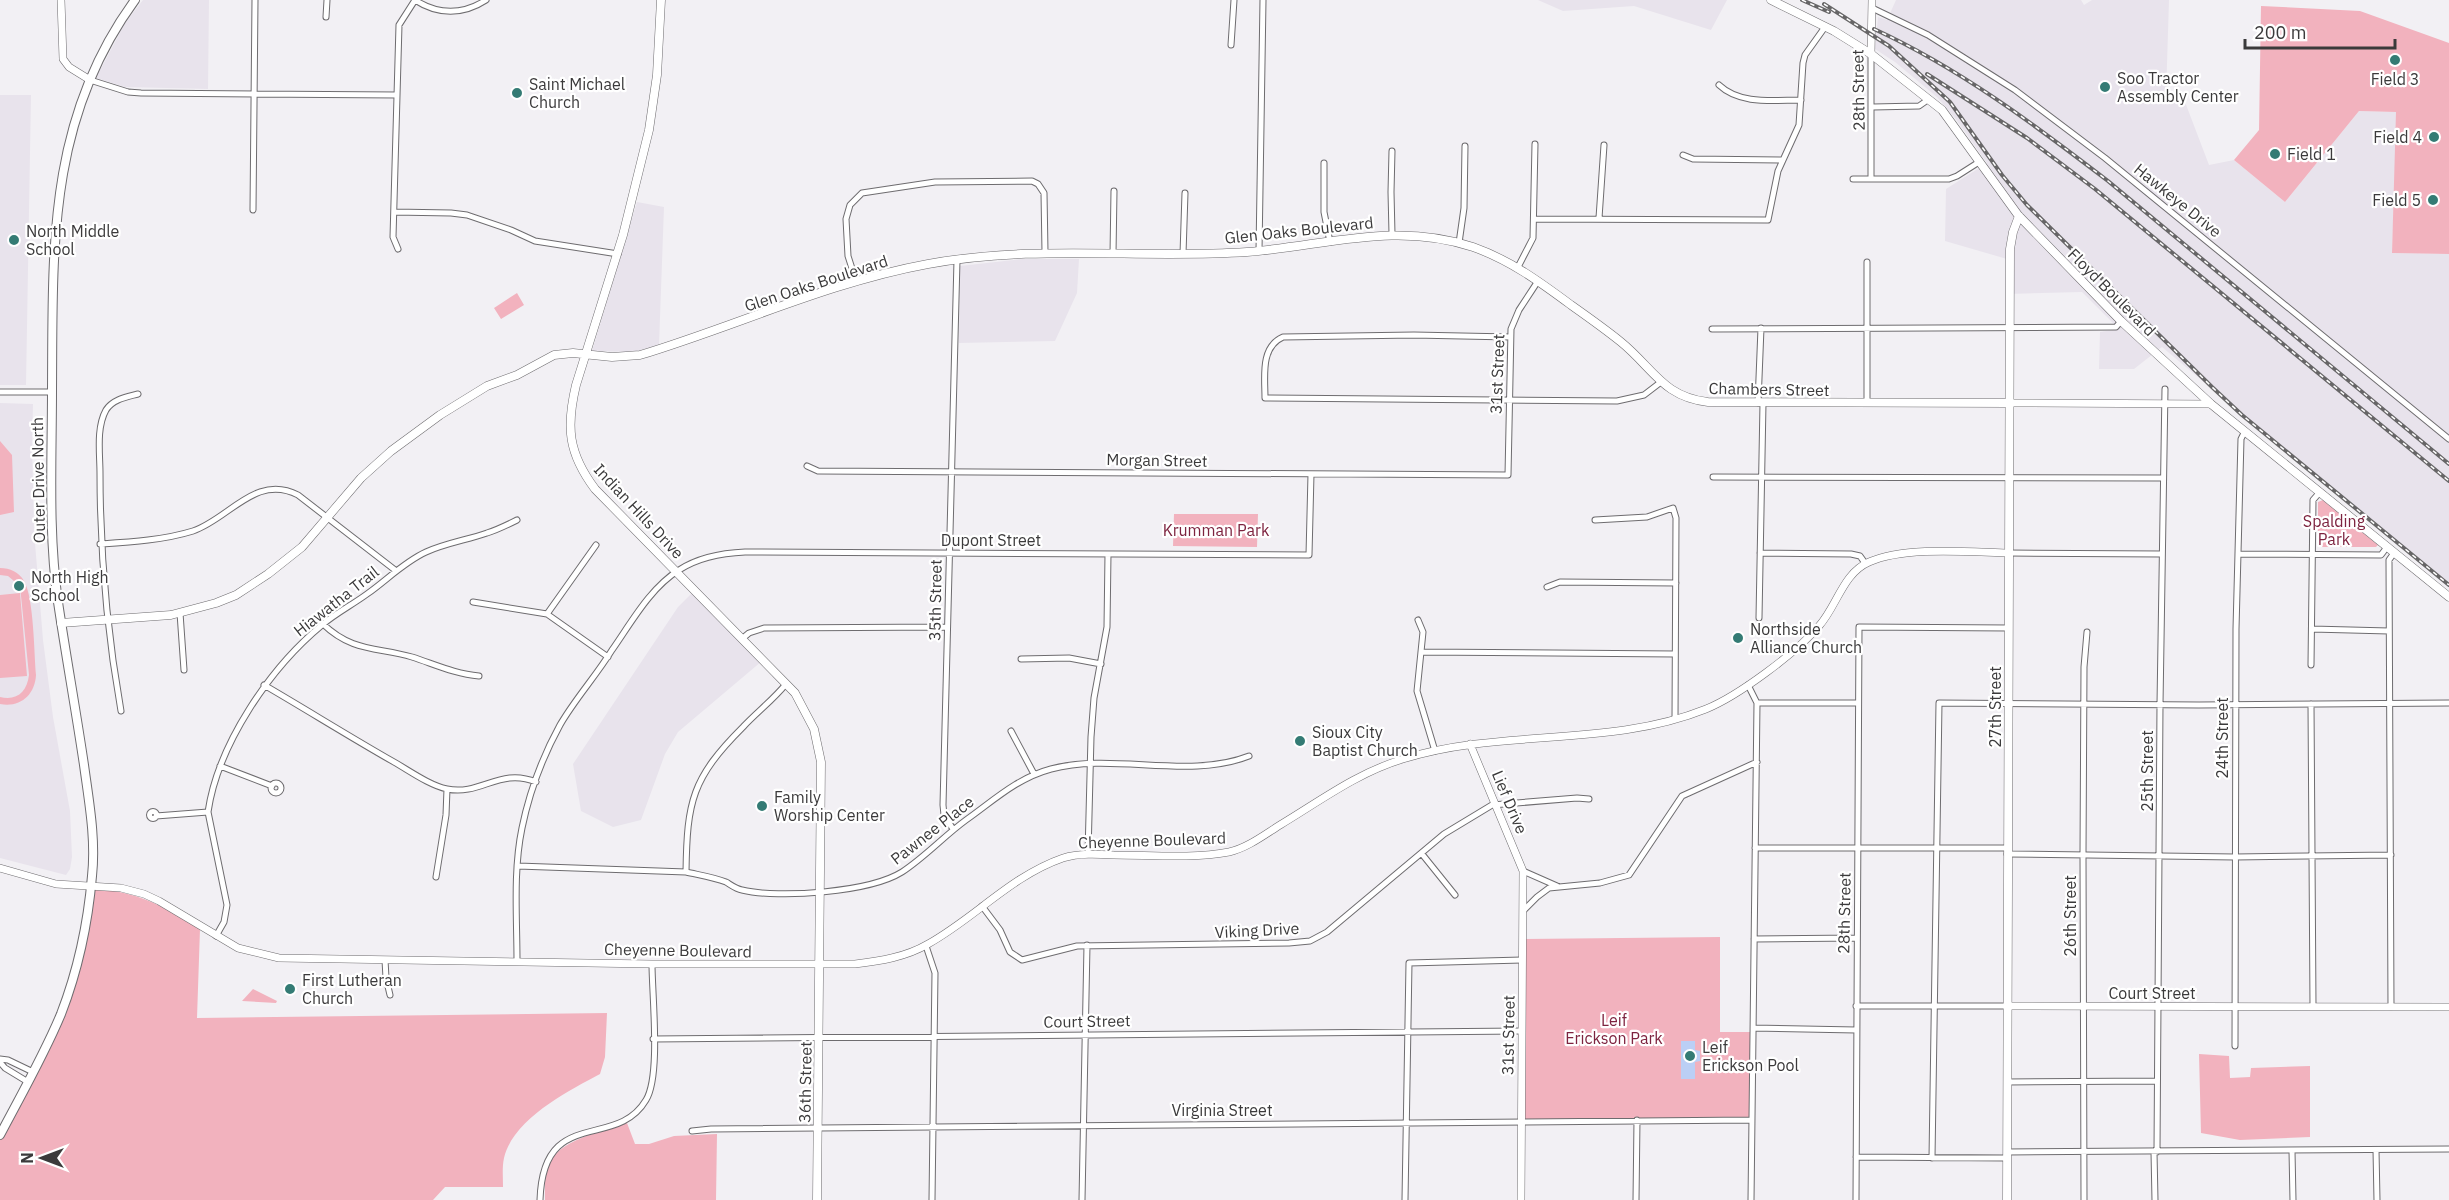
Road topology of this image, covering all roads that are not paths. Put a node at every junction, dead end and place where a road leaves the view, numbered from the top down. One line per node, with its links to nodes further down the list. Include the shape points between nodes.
1 (62, 0): 17 (street, via 61,54 77,74)
2 (135, 0): 17 (main road, Outer Drive North)
3 (255, 0): 19 (street)
4 (327, 0): 13 (street)
5 (415, 0): 6 (street, via 431,9 449,12 472,8); 20 (street, via 399,25)
6 (486, 0)
7 (661, 0): 47 (main road, Indian Hills Drive, via 655,98)
8 (1234, 0): 15 (street)
9 (1263, 0): 45 (street)
10 (1771, 0): 14 (main road, Floyd Boulevard)
11 (1872, 0): 12 (street, 28th Street)
12 (1872, 8): 16 (street, 28th Street); 74 (street, Hawkeye Drive, via 1928,35 2015,90 2105,158)
13 (326, 17)
14 (1825, 27): 16 (main road, Floyd Boulevard); 22 (street, via 1805,55)
15 (1232, 45)
16 (1872, 54): 21 (main road, Floyd Boulevard); 23 (street, 28th Street)
17 (90, 80): 19 (street, via 128,92); 65 (main road, Outer Drive North, via 66,152 59,190)
18 (1719, 85): 22 (street, via 1726,92 1748,99)
19 (255, 94): 20 (street); 36 (street)
20 (397, 95): 37 (street)
21 (1929, 99): 23 (street, via 1919,106); 30 (main road, Floyd Boulevard, via 1942,110)
22 (1801, 100): 29 (street, via 1797,133)
23 (1873, 107): 33 (street, 28th Street)
24 (1535, 144): 40 (street)
25 (1604, 145): 39 (street)
26 (1465, 146): 43 (street)
27 (1392, 151): 41 (street)
28 (1683, 155): 29 (street, via 1693,159)
29 (1782, 160): 39 (street, via 1768,220)
30 (1979, 162): 33 (street, via 1949,179); 38 (main road, Floyd Boulevard)
31 (1324, 163): 42 (street, via 1324,212)
32 (1853, 179): 33 (street)
33 (1872, 180)
34 (1114, 191): 48 (street)
35 (1185, 193): 49 (street)
36 (253, 210)
37 (394, 212): 44 (street, via 393,237); 47 (street, via 467,215 535,241)
38 (2019, 216): 55 (main road, Floyd Boulevard); 56 (main road, 27th Street, via 2010,249)
39 (1599, 218): 40 (street)
40 (1534, 219): 52 (street, via 1533,238)
41 (1392, 234): 42 (main road, Glen Oaks Boulevard); 43 (main road, Glen Oaks Boulevard)
42 (1330, 242): 45 (main road, Glen Oaks Boulevard)
43 (1459, 243): 52 (main road, Glen Oaks Boulevard)
44 (398, 249)
45 (1259, 251): 49 (main road, Glen Oaks Boulevard)
46 (1045, 252): 48 (main road, Glen Oaks Boulevard); 50 (main road, Glen Oaks Boulevard); 53 (street, via 1044,193 1032,181 935,182 869,191 856,198 846,219 848,256)
47 (618, 254): 61 (main road, Indian Hills Drive)
48 (1113, 254): 49 (main road, Glen Oaks Boulevard)
49 (1183, 254)
50 (957, 260): 53 (main road, Glen Oaks Boulevard); 76 (street, 35th Street)
51 (1867, 262): 58 (street)
52 (1518, 267): 54 (main road, Glen Oaks Boulevard)
53 (856, 281): 61 (main road, Glen Oaks Boulevard, via 640,355)
54 (1538, 281): 60 (street, 31st Street, via 1514,319); 62 (main road, Glen Oaks Boulevard, via 1620,341)
55 (2121, 321): 56 (street, via 2116,327); 72 (main road, Floyd Boulevard)
56 (2010, 327): 58 (street); 70 (main road, 27th Street)
57 (1761, 328): 58 (street); 59 (street); 68 (street)
58 (1867, 328): 69 (street)
59 (1712, 329)
60 (1510, 336): 67 (street, 31st Street); 67 (street, via 1283,336 1267,353 1265,398)
61 (584, 354): 84 (main road, Glen Oaks Boulevard, via 554,355 487,386 441,415 375,464); 100 (main road, Indian Hills Drive, via 571,405 574,453 595,489)
62 (1661, 382): 67 (street, via 1629,400); 68 (main road, Chambers Street, via 1690,400)
63 (2165, 389): 71 (street, 25th Street)
64 (0, 392): 65 (street)
65 (52, 392): 110 (main road, Outer Drive North, via 53,539)
66 (138, 394): 87 (street, via 121,398 105,411 100,442)
67 (1509, 400): 78 (street, 31st Street)
68 (1761, 403): 69 (main road, Chambers Street); 80 (street)
69 (1867, 403): 70 (main road, Chambers Street)
70 (2010, 403): 71 (street, Chambers Street); 81 (main road, 27th Street)
71 (2164, 404): 72 (street, Chambers Street); 82 (street, 25th Street)
72 (2211, 404): 73 (main road, Floyd Boulevard)
73 (2245, 431): 83 (main road, Floyd Boulevard); 96 (street, 24th Street, via 2241,439)
74 (2449, 439)
75 (807, 466): 76 (street, Morgan Street, via 818,471)
76 (951, 471): 77 (street, Morgan Street); 90 (street, 35th Street)
77 (1311, 474): 78 (street, Morgan Street); 94 (street, Dupont Street, via 1309,555)
78 (1508, 476)
79 (1713, 477): 80 (street)
80 (1761, 478): 81 (street); 91 (street)
81 (2009, 478): 82 (street); 92 (main road, 27th Street)
82 (2163, 478): 95 (street, 25th Street)
83 (2320, 492): 89 (main road, Floyd Boulevard); 97 (street, via 2313,500)
84 (329, 518): 87 (street, via 291,492 263,489 196,530); 99 (street); 105 (main road, Glen Oaks Boulevard, via 302,547 249,588)
85 (517, 520): 99 (street, Hiawatha Trail, via 426,552)
86 (1595, 520): 101 (street, via 1647,517 1673,508)
87 (100, 544): 108 (street)
88 (596, 545): 106 (street)
89 (2387, 547): 93 (main road, Floyd Boulevard); 97 (street, via 2382,555)
90 (949, 553): 94 (street, Dupont Street); 100 (street, Dupont Street, via 727,552); 112 (street, 35th Street)
91 (1760, 553): 98 (street, via 1851,554 1860,556); 107 (street)
92 (2009, 553): 95 (street); 98 (street, via 1897,553); 113 (main road, 27th Street)
93 (2394, 553): 103 (main road, Floyd Boulevard); 115 (street, via 2389,560)
94 (1108, 554): 122 (street, via 1107,627)
95 (2162, 554): 135 (street, 25th Street)
96 (2238, 554): 97 (street); 137 (street, 24th Street)
97 (2312, 554): 114 (street)
98 (1865, 563): 128 (street, Cheyenne Boulevard, via 1809,637)
99 (395, 570): 111 (street, Hiawatha Trail)
100 (677, 572): 117 (main road, Indian Hills Drive); 120 (street, Dupont Street, via 657,589)
101 (1676, 583): 102 (street, via 1560,582); 119 (street)
102 (1547, 587)
103 (2449, 597)
104 (473, 602): 106 (street)
105 (180, 613): 108 (main road, Glen Oaks Boulevard); 124 (street)
106 (547, 614): 120 (street)
107 (1759, 618)
108 (107, 620): 110 (main road, Glen Oaks Boulevard); 138 (street)
109 (1418, 620): 118 (street, via 1423,632)
110 (62, 623): 172 (main road, Outer Drive North, via 92,824)
111 (323, 624): 125 (street, via 355,646); 127 (street, Hiawatha Trail)
112 (947, 627): 117 (street, via 764,628); 155 (street, 35th Street, via 943,805 944,815)
113 (2009, 628): 130 (street, 28th Street, via 1859,627); 131 (main road, 27th Street)
114 (2312, 629): 115 (street); 123 (street)
115 (2389, 631): 133 (street)
116 (2087, 632): 132 (street, 26th Street)
117 (743, 638): 126 (main road, Indian Hills Drive)
118 (1421, 652): 119 (street); 142 (street, via 1417,691)
119 (1676, 654): 139 (street)
120 (608, 657): 148 (street, Dupont Street, via 559,727)
121 (1021, 658): 122 (street, via 1069,658)
122 (1101, 664): 145 (street, via 1092,717)
123 (2312, 665)
124 (184, 670)
125 (479, 676)
126 (786, 684): 170 (street, via 723,747 701,776 689,812); 174 (main road, Indian Hills Drive, via 809,717 820,751)
127 (264, 685): 146 (street, Hiawatha Trail); 150 (street)
128 (1748, 685): 129 (street); 139 (street, Cheyenne Boulevard, via 1717,704)
129 (1757, 703): 130 (street); 144 (street)
130 (1858, 703): 157 (street, 28th Street)
131 (2008, 703): 132 (street); 158 (street, via 1939,703); 159 (main road, 27th Street)
132 (2084, 703): 135 (street); 162 (street, 26th Street)
133 (2391, 703): 134 (street); 136 (street); 164 (street)
134 (2449, 703)
135 (2160, 704): 137 (street); 163 (street, 25th Street)
136 (2312, 704): 137 (street); 165 (street)
137 (2236, 705): 166 (street, 24th Street)
138 (121, 711)
139 (1675, 719): 141 (street, Cheyenne Boulevard, via 1595,735)
140 (1011, 731): 147 (street)
141 (1470, 744): 142 (street, Cheyenne Boulevard); 152 (street, Lief Drive)
142 (1435, 751): 160 (street, Cheyenne Boulevard, via 1380,766 1353,779 1239,849 1206,855)
143 (1250, 756): 145 (street, Pawnee Place, via 1199,765)
144 (1757, 762): 156 (street); 173 (street, via 1683,796 1629,875 1600,883)
145 (1090, 765): 147 (street, Pawnee Place); 160 (street)
146 (220, 766): 149 (street); 153 (street, Hiawatha Trail)
147 (1034, 774): 155 (street, Pawnee Place)
148 (536, 782): 150 (street, via 510,777 473,788); 167 (street, Dupont Street, via 521,831)
149 (272, 786)
150 (447, 789): 171 (street)
151 (1589, 799): 152 (street, Viking Drive)
152 (1496, 803): 161 (street, Viking Drive, via 1454,827); 169 (street, Lief Drive)
153 (208, 812): 154 (street); 178 (street, Hiawatha Trail, via 227,905)
154 (156, 816)
155 (954, 829): 174 (street, Pawnee Place, via 894,876 853,889)
156 (1755, 848): 157 (street); 179 (street)
157 (1859, 848): 158 (street); 180 (street, 28th Street)
158 (1935, 848): 159 (street); 190 (street)
159 (2007, 851): 162 (street); 191 (main road, 27th Street)
160 (1088, 854): 176 (street, Cheyenne Boulevard, via 1051,863)
161 (1422, 854): 175 (street); 181 (street, Viking Drive, via 1327,932 1310,940)
162 (2083, 855): 163 (street); 192 (street, 26th Street)
163 (2160, 855): 166 (street); 193 (street, 25th Street)
164 (2391, 855): 165 (street); 196 (street)
165 (2314, 856): 166 (street); 195 (street)
166 (2235, 857): 194 (street, 24th Street)
167 (518, 866): 170 (street, Pawnee Place); 185 (street, Dupont Street)
168 (0, 868): 172 (street, Cheyenne Boulevard, via 56,884)
169 (1523, 871): 173 (street); 177 (street, 31st Street)
170 (686, 872): 174 (street, Pawnee Place, via 758,893)
171 (436, 878)
172 (91, 886): 178 (street, Cheyenne Boulevard, via 144,894); 208 (main road, Outer Drive North, via 81,949 68,994)
173 (1558, 887): 177 (street, via 1550,888)
174 (819, 892): 187 (main road, Indian Hills Drive)
175 (1455, 896)
176 (981, 906): 181 (street, Viking Drive, via 1000,930 1010,952 1022,960); 182 (street, Cheyenne Boulevard)
177 (1523, 911): 184 (street, 31st Street)
178 (216, 936): 183 (street, Cheyenne Boulevard, via 238,948 279,958)
179 (1754, 939): 180 (street); 198 (street)
180 (1857, 939): 189 (street, 28th Street)
181 (1087, 945): 202 (street)
182 (926, 946): 187 (street, Cheyenne Boulevard, via 878,961); 203 (street, via 935,973)
183 (385, 960): 185 (street, Cheyenne Boulevard); 188 (street)
184 (1522, 960): 200 (street, 31st Street); 201 (street, via 1409,963)
185 (517, 961): 186 (street, Cheyenne Boulevard)
186 (652, 964): 187 (street, Cheyenne Boulevard); 205 (street)
187 (819, 964): 204 (main road, 36th Street)
188 (390, 994)
189 (1856, 1006): 190 (street, Court Street); 199 (street, 28th Street)
190 (1934, 1006): 191 (street, Court Street); 229 (street)
191 (2007, 1006): 192 (street, Court Street); 211 (main road, 27th Street)
192 (2084, 1006): 193 (street, Court Street); 212 (street, 26th Street)
193 (2157, 1006): 194 (street, Court Street); 209 (street, 25th Street)
194 (2235, 1006): 195 (street, Court Street); 206 (street, 24th Street)
195 (2313, 1006): 196 (street, Court Street)
196 (2391, 1007): 197 (street, Court Street)
197 (2449, 1007)
198 (1753, 1028): 199 (street); 214 (street)
199 (1856, 1030): 228 (street, 28th Street)
200 (1522, 1031): 201 (street, Court Street); 215 (street, 31st Street)
201 (1407, 1033): 202 (street, Court Street); 216 (street)
202 (1085, 1035): 203 (street, Court Street); 217 (street)
203 (934, 1036): 204 (street, Court Street); 218 (street)
204 (819, 1037): 205 (street, Court Street); 219 (main road, 36th Street)
205 (653, 1039): 230 (street, via 654,1078 647,1100 631,1116 564,1142 552,1153 542,1170)
206 (2235, 1046)
207 (0, 1060): 208 (street); 210 (street, via 5,1068)
208 (33, 1072): 210 (main road, Outer Drive North)
209 (2157, 1081): 212 (street); 226 (street, 25th Street)
210 (27, 1082): 221 (main road, Outer Drive North)
211 (2007, 1082): 212 (street); 227 (main road, 27th Street)
212 (2084, 1082): 225 (street, 26th Street)
213 (1637, 1120): 214 (street, Virginia Street); 215 (street, Virginia Street); 236 (street)
214 (1752, 1120): 237 (street)
215 (1520, 1121): 216 (street, Virginia Street); 235 (street, 31st Street)
216 (1407, 1122): 217 (street, Virginia Street); 234 (street)
217 (1083, 1124): 218 (street, Virginia Street); 233 (street)
218 (933, 1126): 219 (street, Virginia Street); 232 (street)
219 (818, 1127): 220 (street, Virginia Street); 231 (main road, 36th Street)
220 (692, 1131)
221 (0, 1135)
222 (2449, 1149): 223 (street)
223 (2376, 1150): 224 (street); 243 (street)
224 (2292, 1151): 226 (street); 242 (street)
225 (2084, 1152): 226 (street); 227 (street); 240 (street, 26th Street)
226 (2156, 1152): 241 (street, 25th Street)
227 (2007, 1155): 229 (street); 239 (main road, 27th Street)
228 (1856, 1157): 229 (street); 238 (street, 28th Street)
229 (1932, 1158)
230 (540, 1200)
231 (817, 1200)
232 (932, 1200)
233 (1082, 1200)
234 (1405, 1200)
235 (1521, 1200)
236 (1636, 1200)
237 (1751, 1200)
238 (1856, 1200)
239 (2007, 1200)
240 (2084, 1200)
241 (2155, 1200)
242 (2293, 1200)
243 (2377, 1200)

